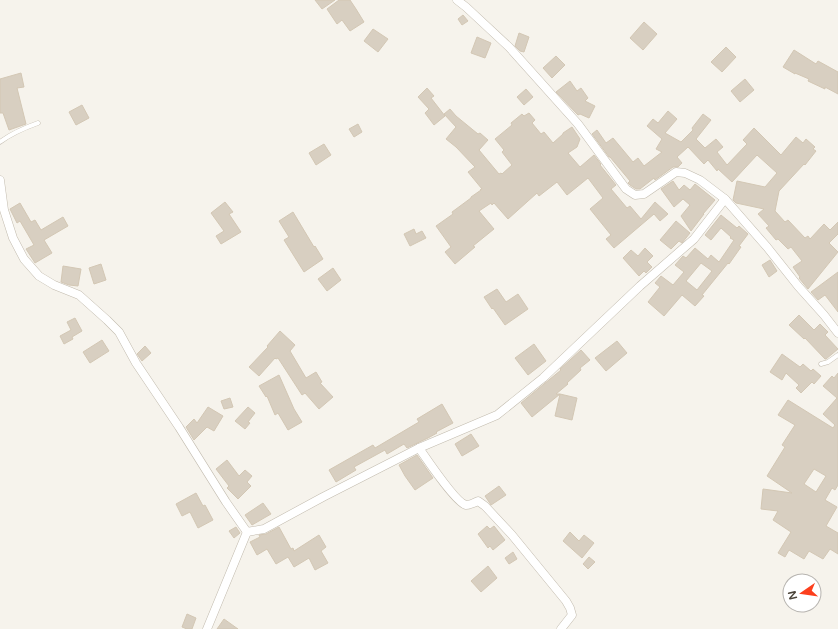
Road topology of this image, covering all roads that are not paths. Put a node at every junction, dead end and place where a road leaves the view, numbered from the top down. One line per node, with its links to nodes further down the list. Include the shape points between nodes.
1 (457, 0): 5 (street, via 509,47 578,124 626,189 635,195 644,194 676,172 700,180)
2 (38, 123): 3 (lane, via 18,130)
3 (0, 142)
4 (0, 180): 10 (street, via 4,210 13,238 24,259 39,276 79,295 119,332 136,363)
5 (725, 199): 6 (street); 9 (street, via 694,239 543,378 497,415)
6 (838, 333)
7 (838, 355): 8 (lane)
8 (821, 364)
9 (419, 448): 10 (street, via 264,529); 12 (street, via 458,500 468,505 478,502 485,506 566,601 572,615)
10 (247, 532): 11 (street)
11 (207, 629)
12 (561, 629)

